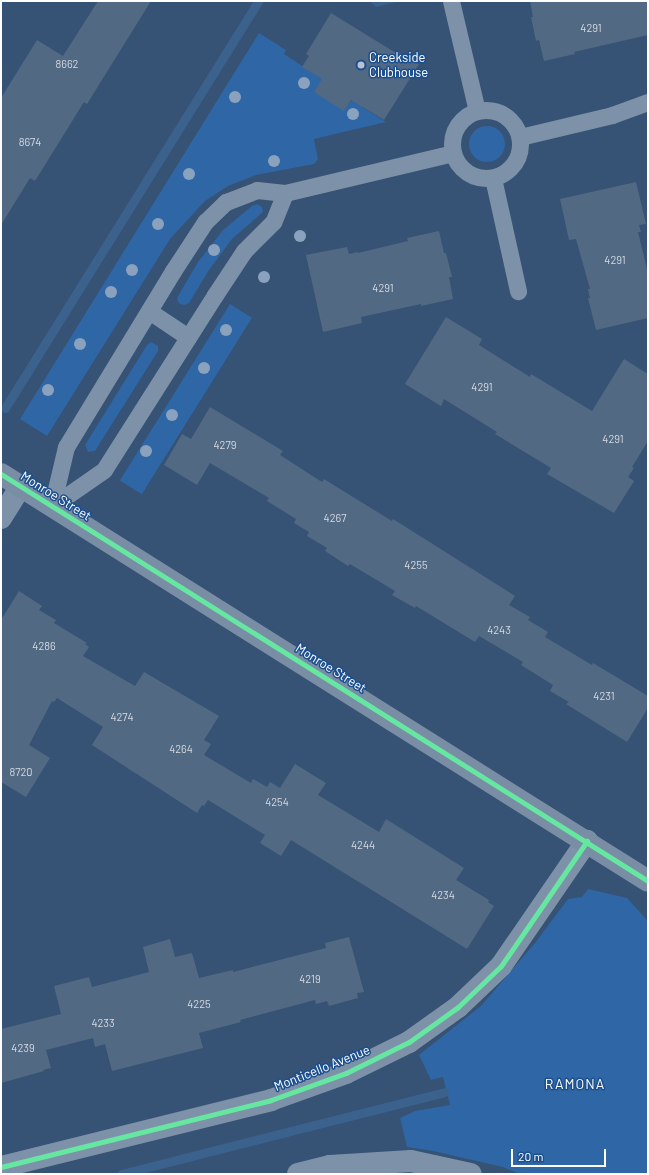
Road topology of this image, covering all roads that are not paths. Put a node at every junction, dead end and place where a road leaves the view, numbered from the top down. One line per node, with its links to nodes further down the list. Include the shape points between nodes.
1 (451, 1): 3 (lane)
2 (648, 102): 4 (lane, via 612,115)
3 (477, 111): 4 (lane, via 489,109 500,112 509,118); 5 (lane, via 468,115 457,127 452,142)
4 (520, 137): 6 (lane, via 521,148 512,168)
5 (453, 153): 6 (lane, via 464,170 482,178); 7 (lane)
6 (493, 178): 8 (lane)
7 (284, 193): 9 (lane, via 257,190 226,202 205,222); 10 (lane, via 273,222 244,251)
8 (518, 290)
9 (148, 311): 10 (lane); 13 (lane, via 66,447)
10 (188, 337): 13 (lane, via 104,470)
11 (1, 474): 12 (street, Monroe Street)
12 (21, 486): 13 (street, Monroe Street); 14 (street)
13 (52, 506): 15 (street, Monroe Street)
14 (1, 518)
15 (587, 841): 16 (street, Monroe Street); 17 (street, Monticello Avenue, via 501,966 458,1006 409,1042 346,1073 271,1100)
16 (648, 881)
17 (1, 1167)
18 (298, 1174): 19 (street, via 330,1166 410,1161)
19 (471, 1174)

